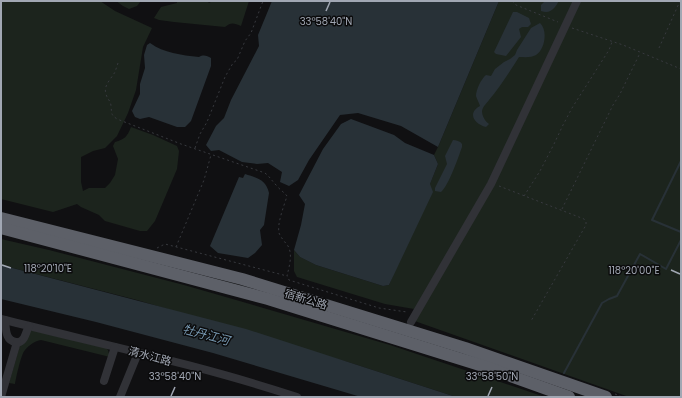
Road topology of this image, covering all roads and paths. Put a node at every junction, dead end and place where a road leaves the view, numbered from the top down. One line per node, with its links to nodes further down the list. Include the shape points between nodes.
1 (263, 1): 11 (path, via 238,60 225,77)
2 (512, 1): 5 (path)
3 (577, 1): 5 (street)
4 (680, 1): 7 (path)
5 (566, 26): 6 (path); 13 (street)
6 (612, 42): 8 (path); 14 (path)
7 (659, 48)
8 (640, 52): 10 (path); 15 (path)
9 (118, 63): 11 (path, via 109,79 105,94 113,116)
10 (681, 69)
11 (195, 149): 12 (path)
12 (211, 154): 18 (path, via 204,180); 20 (path, via 265,173 287,196 279,231 289,248)
13 (491, 184): 14 (path); 21 (street)
14 (524, 196): 15 (path)
15 (562, 210): 23 (path, via 584,219 586,225)
16 (1, 218): 35 (highway, 宿新公路, via 242,279 465,348)
17 (1, 228): 34 (highway, 宿新公路, via 268,300 483,366)
18 (176, 247): 19 (path, via 164,244); 20 (path)
19 (153, 251)
20 (287, 276): 21 (path, via 289,280 379,308)
21 (415, 314): 24 (street)
22 (3, 320): 25 (street, 清水江路); 26 (street, via 7,334)
23 (531, 321)
24 (411, 322)
25 (29, 326): 26 (street, via 24,338 20,342); 27 (street, 清水江路)
26 (14, 342): 29 (street); 31 (street)
27 (115, 347): 28 (street, 清水江路); 30 (street)
28 (138, 353): 32 (street); 33 (street, 清水江路)
29 (1, 380)
30 (104, 381)
31 (1, 397)
32 (120, 397)
33 (298, 397)
34 (569, 397)
35 (606, 397)

